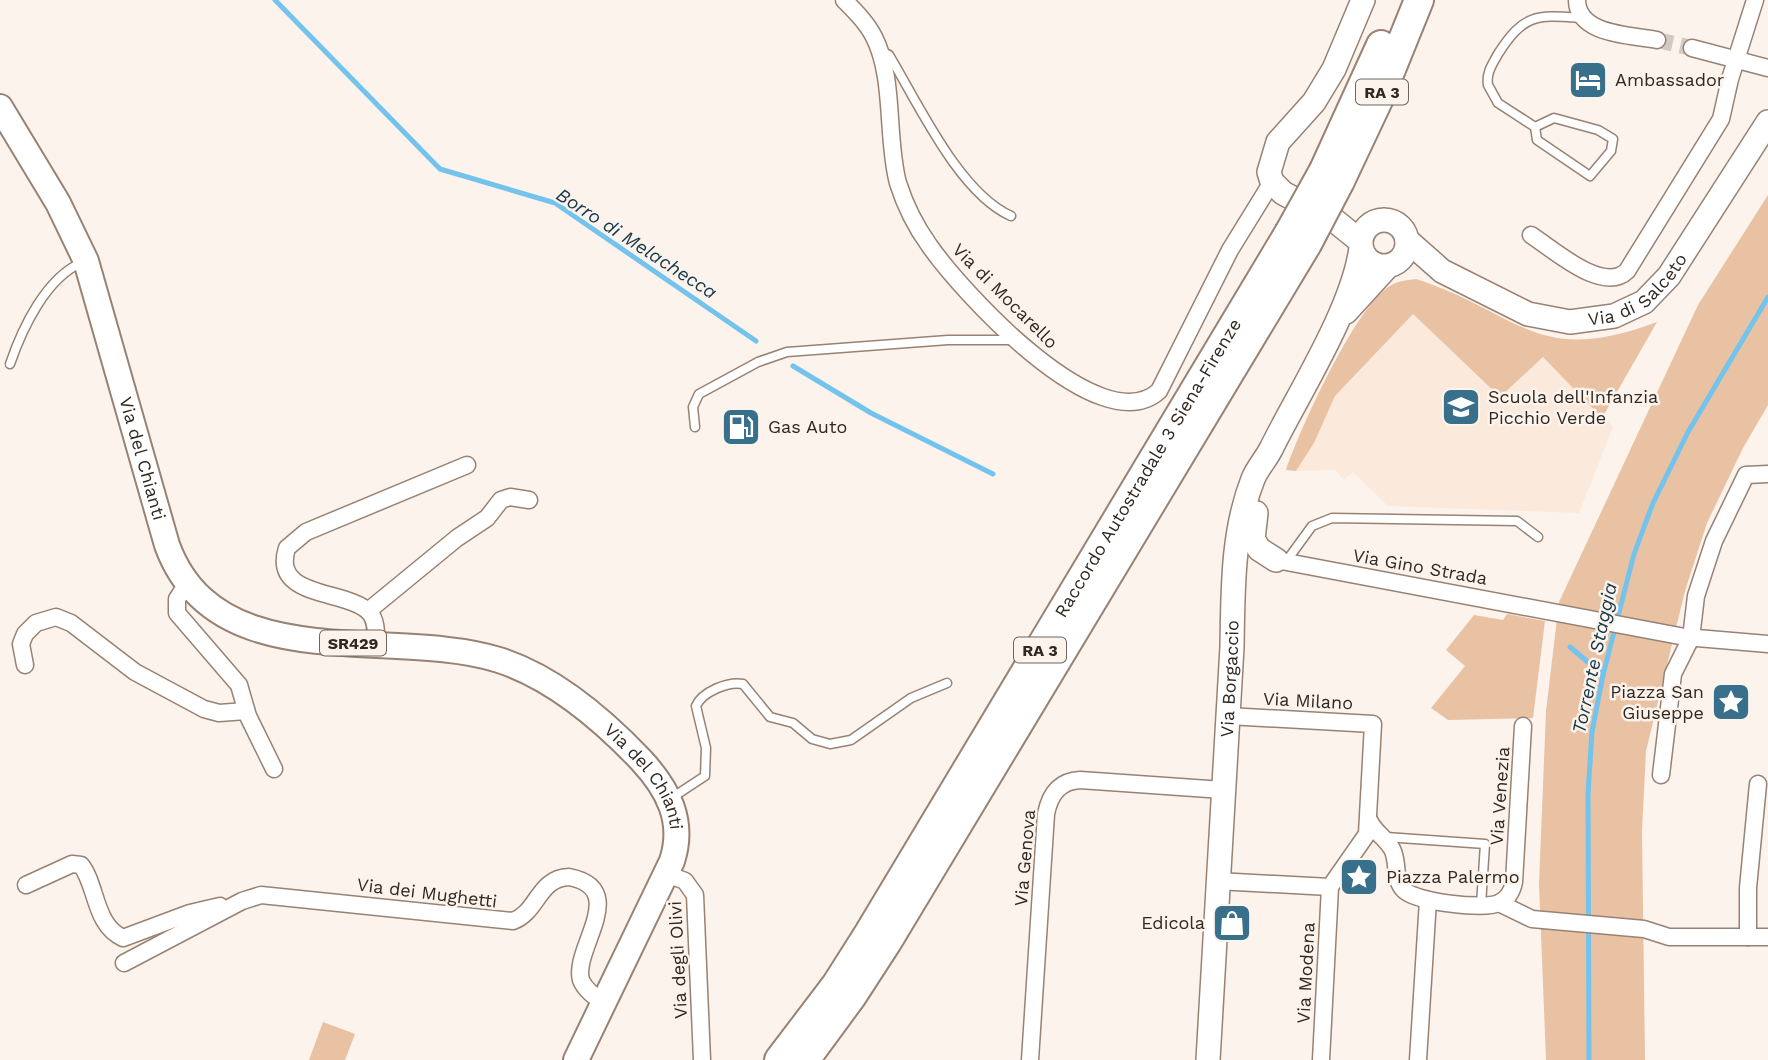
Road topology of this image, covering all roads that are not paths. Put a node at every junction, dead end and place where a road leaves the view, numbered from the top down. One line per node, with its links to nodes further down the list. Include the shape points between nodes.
1 (844, 0): 10 (street, Via di Mocarello, via 869,28)
2 (1363, 0): 17 (main road, via 1344,51 1323,88 1278,142 1270,162)
3 (1399, 0): 16 (highway, Raccordo Autostradale 3 Siena-Firenze / RA 3)
4 (1419, 0): 16 (highway, Raccordo Autostradale 3 Siena-Firenze / RA 3, via 1381,94)
5 (1577, 0): 7 (street)
6 (1755, 0): 11 (street)
7 (1582, 18): 8 (street, via 1600,29); 15 (lane, via 1546,16 1522,23 1489,69 1488,85 1494,98)
8 (1657, 40)
9 (1692, 48): 11 (street)
10 (880, 51): 18 (lane, via 889,55 978,195); 27 (street, Via di Mocarello, via 896,175 911,213 941,261)
11 (1739, 58): 12 (street); 19 (street, via 1721,119 1623,274 1609,279 1597,276)
12 (1768, 68)
13 (0, 107): 23 (main road, Via del Chianti / SR429)
14 (1768, 122): 25 (main road, Via di Salceto, via 1669,276 1644,302 1621,314 1583,322 1536,316)
15 (1535, 127): 15 (lane, via 1537,140 1590,176 1611,151 1613,139 1598,130 1554,118)
16 (1332, 175): 20 (highway, Raccordo Autostradale 3 Siena-Firenze / RA 3, bridge)
17 (1272, 182): 21 (main road, via 1289,197); 27 (street, Via di Mocarello, via 1230,250 1168,375 1152,397 1132,402 1093,393 1056,372)
18 (1010, 216)
19 (1531, 235)
20 (1298, 238): 68 (highway, Raccordo Autostradale 3 Siena-Firenze / RA 3, via 869,933); 69 (highway, Raccordo Autostradale 3 Siena-Firenze / RA 3, via 894,931)
21 (1362, 239): 22 (main road, via 1374,221 1389,219 1401,227); 24 (main road, via 1368,260); 26 (main road, Via Borgaccio, via 1356,273)
22 (1407, 240): 24 (main road, via 1405,254); 25 (main road, Via di Salceto)
23 (86, 261): 28 (lane, via 63,275 29,316); 36 (main road, Via del Chianti / SR429, via 162,528 174,561)
24 (1391, 265): 25 (main road, Via di Salceto); 26 (main road, Via Borgaccio)
25 (1442, 271)
26 (1337, 322): 30 (main road, Via Borgaccio)
27 (1017, 340): 29 (lane, via 927,341 778,354 699,394 693,407)
28 (9, 364)
29 (695, 427)
30 (1272, 449): 35 (main road, via 1252,531 1257,546); 41 (main road, Via Borgaccio, via 1255,475 1242,514 1234,566)
31 (467, 465): 37 (street, via 306,532 287,548 284,564 294,581)
32 (1768, 474): 38 (street, via 1746,475 1730,504)
33 (529, 500): 37 (street, via 510,496 501,500 487,518)
34 (1538, 537): 35 (lane, via 1517,521 1332,518 1312,526)
35 (1281, 561): 38 (street, Via Gino Strada); 41 (main road, via 1256,564 1245,575)
36 (188, 582): 40 (main road, Via del Chianti / SR429, via 216,608 261,632); 44 (street, via 177,599 177,613 239,685)
37 (368, 611): 40 (street)
38 (1683, 637): 39 (street, Via Gino Strada); 48 (street, via 1673,674)
39 (1768, 644)
40 (376, 645): 51 (main road, Via del Chianti / SR429, via 469,653 499,660 536,677 622,741)
41 (1233, 647): 45 (main road, Via Borgaccio)
42 (25, 665): 44 (street, via 21,644 25,635 36,622 56,617 71,623 135,672 197,706 219,713)
43 (947, 683): 51 (lane, via 911,698 851,740 830,744 812,738 793,723 770,717 743,684 722,687 701,698 696,706 706,748 705,776)
44 (246, 711): 47 (street)
45 (1228, 716): 50 (main road, Via Borgaccio); 52 (street, Via Milano, via 1373,724)
46 (1523, 726): 59 (street, Via Venezia, via 1514,882 1510,895)
47 (274, 769)
48 (1661, 775)
49 (1758, 784): 62 (street)
50 (1223, 790): 55 (main road, Via Borgaccio); 70 (street, Via Genova, via 1080,780 1060,785 1046,814)
51 (669, 799): 54 (main road, Via del Chianti / SR429, via 678,838)
52 (1369, 820): 53 (street); 57 (street, via 1362,844)
53 (1383, 837): 58 (street, via 1394,853 1402,886); 61 (lane, via 1485,844)
54 (667, 874): 65 (main road, Via del Chianti / SR429); 67 (street, Via degli Olivi, via 688,883 695,895)
55 (1217, 881): 57 (street); 71 (main road, Via Borgaccio)
56 (26, 885): 60 (street, Via dei Mughetti, via 72,864 81,865 102,916 122,938 190,913)
57 (1330, 887): 72 (street, Via Modena)
58 (1428, 900): 61 (street); 73 (street)
59 (1499, 903): 61 (street); 62 (street, via 1538,919 1644,929 1669,937)
60 (237, 904): 64 (street, Via dei Mughetti); 65 (street, Via dei Mughetti, via 268,894 513,921 525,914 552,880 577,879 592,891 598,910 581,980)
61 (1481, 905)
62 (1748, 937): 63 (street)
63 (1768, 937)
64 (124, 963)
65 (604, 1003): 66 (main road, Via del Chianti / SR429)
66 (576, 1060)
67 (702, 1060)
68 (779, 1060)
69 (805, 1060)
70 (1030, 1060)
71 (1208, 1060)
72 (1321, 1060)
73 (1418, 1060)

